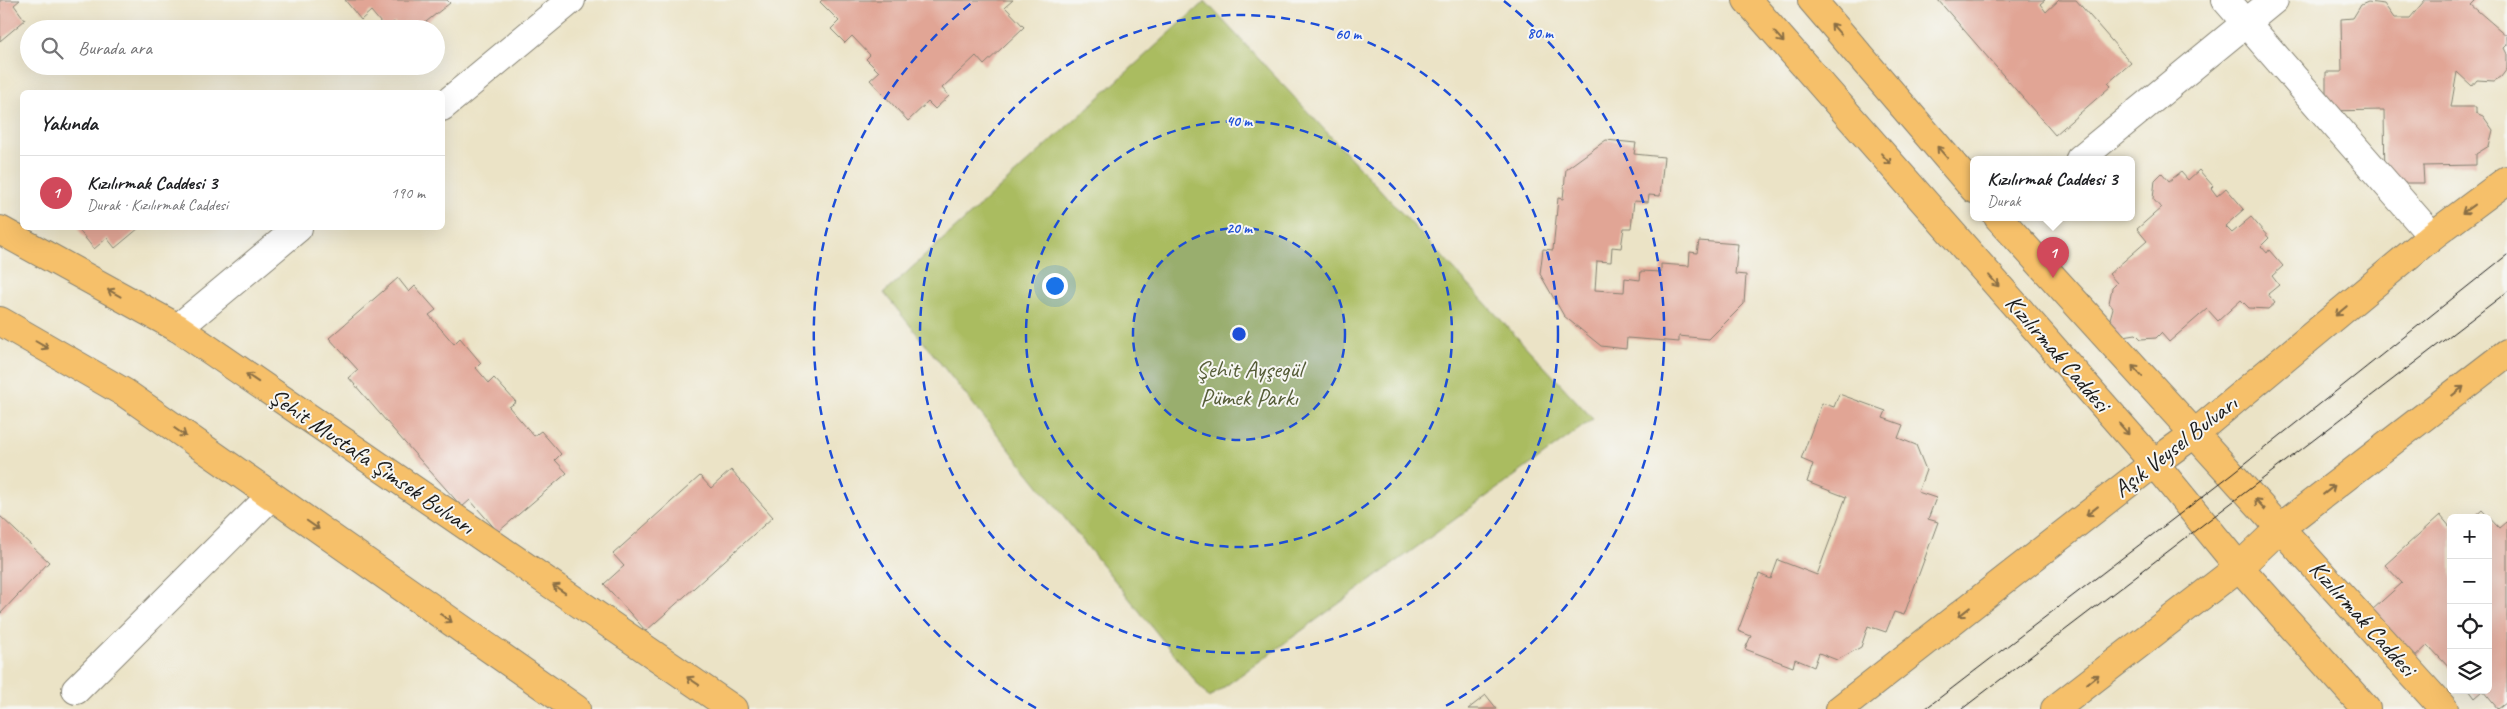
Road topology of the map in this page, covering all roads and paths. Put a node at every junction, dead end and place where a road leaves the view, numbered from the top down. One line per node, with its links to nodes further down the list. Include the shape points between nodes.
1 (571, 0): 7 (street)
2 (1747, 0): 19 (main road, Kızılırmak Caddesi, one-way to 19)
3 (1812, 0): 10 (main road, one-way to 3)
4 (2226, 0): 6 (street)
5 (2274, 0): 6 (street)
6 (2246, 24): 8 (street); 14 (street)
7 (445, 105)
8 (2084, 156)
9 (2507, 180): 14 (main road, Aşık Veysel Bulvarı, one-way to 14)
10 (1970, 184)
11 (2006, 221): 18 (main road, Kızılırmak Caddesi, one-way to 11)
12 (0, 230): 16 (main road, Şehit Mustafa Şimsek Bulvarı, one-way to 12)
13 (296, 230): 16 (street)
14 (2432, 236): 18 (main road, Aşık Veysel Bulvarı, one-way to 18)
15 (0, 321): 20 (main road, one-way to 20, via 125,393)
16 (178, 328): 25 (main road, Şehit Mustafa Şimsek Bulvarı, one-way to 16)
17 (2507, 353): 21 (main road, one-way to 17)
18 (2194, 434): 19 (main road, Aşık Veysel Bulvarı); 21 (main road, Kızılırmak Caddesi, one-way to 18)
19 (2154, 463): 22 (main road, Kızılırmak Caddesi); 26 (main road, Aşık Veysel Bulvarı, one-way to 26)
20 (271, 496): 23 (street); 24 (main road, one-way to 24)
21 (2281, 527): 22 (main road); 29 (main road, Kızılırmak Caddesi)
22 (2239, 567): 27 (main road, one-way to 22); 28 (main road, Kızılırmak Caddesi)
23 (76, 690)
24 (576, 709)
25 (733, 709)
26 (1840, 709)
27 (2055, 709)
28 (2366, 709)
29 (2444, 709)

